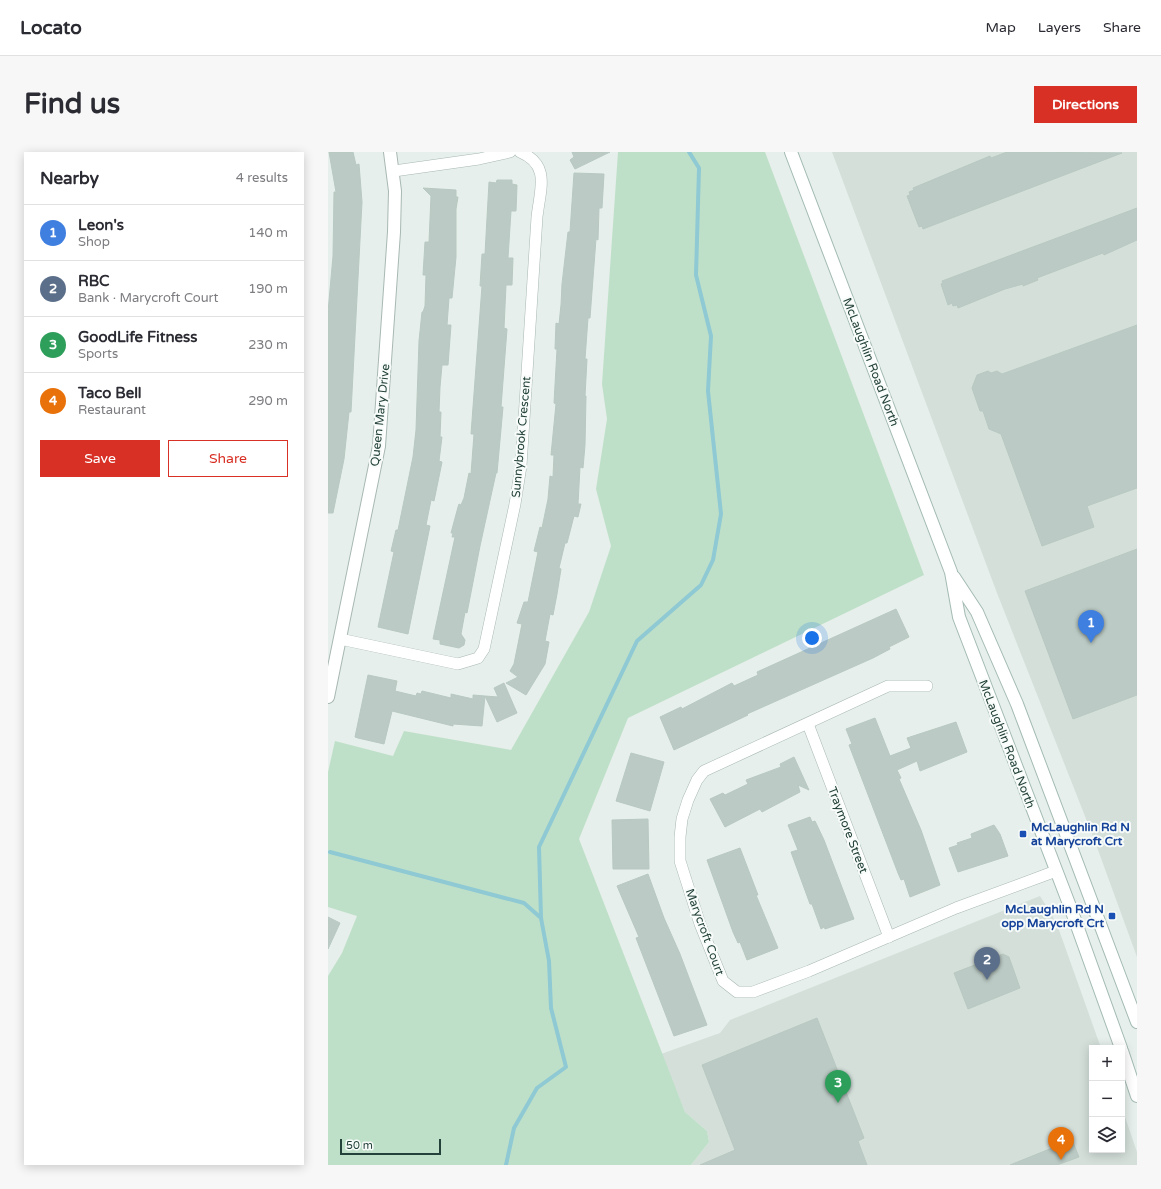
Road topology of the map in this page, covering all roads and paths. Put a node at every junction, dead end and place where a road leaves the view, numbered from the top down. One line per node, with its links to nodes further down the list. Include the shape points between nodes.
1 (390, 152): 5 (main road, Queen Mary Drive)
2 (510, 152): 5 (street)
3 (520, 152): 7 (street, Sunnybrook Crescent, via 535,161 540,168 541,178 521,466 484,649 478,658 458,664)
4 (791, 152): 6 (main road, McLaughlin Road North)
5 (394, 171): 7 (main road, Queen Mary Drive, via 394,232 379,446)
6 (951, 572): 11 (main road, McLaughlin Road North, via 959,617); 13 (main road, McLaughlin Road North, via 976,612 1017,704)
7 (340, 639): 9 (main road, Queen Mary Drive)
8 (927, 686): 10 (street, Marycroft Court, via 888,686)
9 (328, 697)
10 (808, 724): 12 (street, Traymore Street); 12 (street, Marycroft Court, via 704,770 697,780 682,819 680,861 700,924 723,981 737,992 753,992)
11 (1056, 871): 12 (street, Marycroft Court, via 956,908); 14 (main road, McLaughlin Road North)
12 (889, 937)
13 (1137, 1022)
14 (1120, 1045)
15 (1125, 1059): 16 (main road)
16 (1134, 1083): 17 (main road)
17 (1137, 1096)

